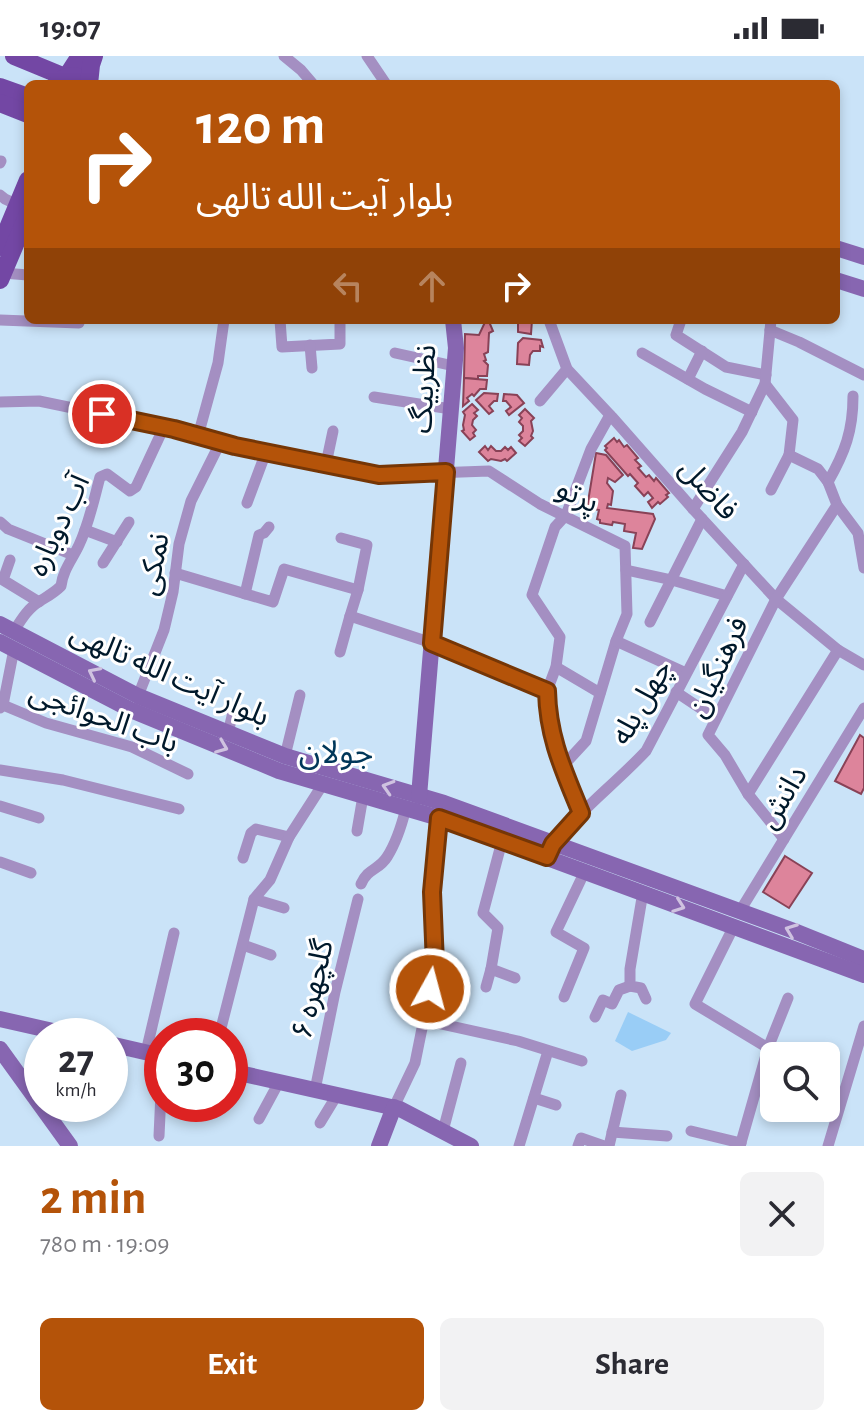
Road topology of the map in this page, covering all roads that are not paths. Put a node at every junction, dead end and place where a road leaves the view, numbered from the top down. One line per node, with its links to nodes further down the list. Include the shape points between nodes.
1 (80, 56): 6 (main road)
2 (94, 56): 8 (main road)
3 (284, 56): 9 (street)
4 (367, 56): 10 (street)
5 (21, 57): 6 (main road)
6 (63, 79): 7 (main road)
7 (83, 80)
8 (89, 80)
9 (310, 80)
10 (383, 80)
11 (0, 87): 12 (main road)
12 (24, 96)
13 (0, 103): 14 (main road)
14 (24, 112)
15 (0, 195): 16 (street)
16 (23, 210): 17 (main road); 21 (main road)
17 (0, 247)
18 (840, 249): 19 (main road)
19 (864, 257)
20 (24, 275): 21 (street)
21 (2, 277)
22 (840, 281): 23 (main road)
23 (864, 289)
24 (24, 317): 25 (street)
25 (0, 320)
26 (223, 324): 52 (street)
27 (280, 324): 33 (street, via 282,347)
28 (340, 324): 33 (street, via 340,344)
29 (453, 324): 37 (main road, نظربیگ)
30 (550, 324): 39 (street, فاضل)
31 (680, 324): 34 (street, via 676,335)
32 (770, 325): 40 (street); 42 (street)
33 (310, 345): 38 (street)
34 (702, 351): 41 (street); 42 (street, via 726,367)
35 (395, 353): 37 (street)
36 (642, 353): 41 (street)
37 (454, 366): 47 (main road, نظربیگ)
38 (312, 368)
39 (567, 369): 45 (street); 49 (street, فاضل)
40 (864, 375)
41 (688, 379): 48 (street)
42 (766, 380): 48 (street); 55 (street, via 793,420)
43 (853, 396): 58 (street, via 849,438)
44 (374, 397): 47 (street)
45 (540, 401)
46 (0, 402): 50 (street, پرتو, via 39,401)
47 (451, 409): 57 (main road, نظربیگ)
48 (752, 412): 62 (street)
49 (610, 415): 62 (street, فاضل); 63 (street)
50 (164, 427): 52 (street, پرتو); 68 (street, آب دوباره, via 136,487 130,491 107,474 100,477)
51 (333, 431): 56 (street)
52 (198, 436): 53 (street, پرتو)
53 (220, 443): 54 (street, پرتو); 78 (street, نمکی, via 191,501)
54 (266, 452): 56 (street, پرتو); 60 (street)
55 (789, 455): 58 (street, via 818,469); 59 (street)
56 (326, 464): 57 (street, پرتو, via 379,475)
57 (446, 472): 63 (street, پرتو, via 489,471); 89 (main road, نظربیگ)
58 (828, 482): 61 (street)
59 (771, 490)
60 (247, 503)
61 (837, 505): 69 (street); 83 (street, فرهنگیان)
62 (693, 509): 64 (street, فاضل)
63 (566, 515): 77 (street, پرتو, via 625,546); 94 (street, via 555,527 532,595 560,637)
64 (702, 519): 75 (street, فاضل); 79 (street)
65 (0, 522): 72 (street)
66 (129, 522): 71 (street)
67 (269, 527): 81 (street, via 259,535)
68 (85, 530): 71 (street); 72 (street, آب دوباره)
69 (861, 534): 76 (street)
70 (341, 538): 80 (street, via 367,545)
71 (117, 542): 74 (street)
72 (73, 555): 84 (street, آب دوباره, via 61,586)
73 (10, 560): 84 (street, via 3,580)
74 (103, 563)
75 (744, 564): 82 (street, چهل پله); 83 (street, فاضل)
76 (864, 568)
77 (626, 570): 79 (street); 88 (street, پرتو, via 627,614)
78 (175, 573): 81 (street); 100 (street, نمکی, via 164,630)
79 (672, 580): 82 (street); 86 (street)
80 (358, 590): 81 (street, via 284,569 273,602); 85 (street)
81 (245, 594)
82 (727, 596): 95 (street, چهل پله)
83 (776, 599): 91 (street, فاضل); 104 (street, فرهنگیان)
84 (39, 602): 87 (street, آب دوباره)
85 (350, 616): 89 (street); 92 (street)
86 (650, 622)
87 (7, 627): 90 (main road); 100 (main road, بلوار آیت الله تالهی, one-way to 87)
88 (616, 641): 95 (street); 98 (street)
89 (432, 643): 96 (street); 113 (main road, نظربیگ)
90 (7, 646): 101 (street); 106 (main road, بلوار آیت الله تالهی, one-way to 106, via 131,710)
91 (838, 650): 93 (street, فاضل); 111 (street)
92 (340, 652)
93 (864, 665)
94 (556, 667): 96 (street); 98 (street)
95 (686, 673): 97 (street, چهل پله)
96 (547, 691): 107 (street, via 547,712)
97 (676, 692): 104 (street); 117 (street, چهل پله, via 646,751)
98 (600, 693): 107 (street, via 586,741)
99 (300, 695): 106 (street)
100 (138, 696): 105 (main road, بلوار آیت الله تالهی)
101 (2, 706): 109 (street, باب الحوائجی, via 132,747)
102 (234, 708): 105 (street)
103 (864, 708): 122 (street, دانش)
104 (715, 718): 111 (street, فرهنگیان, via 708,735)
105 (228, 733): 106 (main road, بلوار آیت الله تالهی)
106 (282, 763): 110 (main road, بلوار آیت الله تالهی); 113 (main road, بلوار آیت الله تالهی, one-way to 106)
107 (562, 767): 117 (street)
108 (0, 770): 116 (street)
109 (188, 774)
110 (323, 784): 112 (main road, بلوار آیت الله تالهی); 121 (street)
111 (748, 794): 122 (street)
112 (363, 796): 115 (main road, بلوار آیت الله تالهی); 120 (street)
113 (419, 796): 124 (main road, بلوار آیت الله تالهی)
114 (0, 806): 118 (street)
115 (406, 808): 119 (main road, بلوار آیت الله تالهی); 129 (street, via 388,856 365,874)
116 (179, 809)
117 (581, 813): 124 (street, چهل پله)
118 (39, 818)
119 (439, 818): 123 (main road, بلوار آیت الله تالهی); 151 (street, via 432,892 435,964)
120 (357, 831)
121 (289, 837): 125 (street, via 256,829); 131 (street, via 270,880)
122 (784, 839): 134 (street, دانش)
123 (502, 841): 124 (main road, بلوار آیت الله تالهی); 139 (street, via 483,913 498,928)
124 (550, 850): 127 (main road, بلوار آیت الله تالهی); 134 (main road, بلوار آیت الله تالهی)
125 (243, 858)
126 (0, 862): 128 (street)
127 (585, 871): 130 (main road, بلوار آیت الله تالهی); 144 (street, via 556,932 584,948)
128 (31, 873)
129 (361, 884)
130 (643, 892): 134 (main road, بلوار آیت الله تالهی, one-way to 134); 142 (street)
131 (254, 899): 133 (street); 136 (street)
132 (358, 899): 163 (street, گلچهره ۶)
133 (284, 908)
134 (737, 919): 138 (main road, بلوار آیت الله تالهی, one-way to 134); 140 (main road, بلوار آیت الله تالهی); 155 (street, دانش, via 695,1004)
135 (174, 933): 148 (street)
136 (243, 945): 137 (street); 149 (street)
137 (271, 955)
138 (864, 959)
139 (491, 969): 141 (street); 143 (street)
140 (864, 975)
141 (515, 978)
142 (630, 986): 146 (street, via 641,988); 147 (street, via 619,990 612,1004 603,1000)
143 (486, 987)
144 (564, 997)
145 (788, 998): 154 (street)
146 (646, 999)
147 (595, 1017)
148 (160, 1018)
149 (224, 1018)
150 (0, 1019): 152 (main road)
151 (423, 1020): 157 (street); 168 (street, via 415,1063)
152 (24, 1024)
153 (864, 1026): 184 (street)
154 (770, 1042)
155 (760, 1043)
156 (0, 1049): 178 (main road)
157 (548, 1051): 158 (street); 166 (street)
158 (582, 1061)
159 (461, 1063): 172 (street)
160 (248, 1075): 162 (main road)
161 (760, 1076): 177 (street)
162 (279, 1082): 163 (main road); 169 (street)
163 (315, 1090): 164 (main road)
164 (337, 1095): 168 (main road); 171 (street)
165 (621, 1095): 174 (street)
166 (534, 1098): 167 (street); 181 (street)
167 (556, 1105)
168 (394, 1107): 172 (main road); 179 (main road)
169 (259, 1119)
170 (160, 1122): 175 (street)
171 (320, 1123)
172 (443, 1131): 180 (main road)
173 (691, 1131): 177 (street)
174 (612, 1132): 176 (street); 183 (street)
175 (159, 1136)
176 (667, 1136)
177 (741, 1144)
178 (70, 1146)
179 (379, 1146)
180 (471, 1146)
181 (519, 1146)
182 (578, 1146): 183 (street, via 581,1138)
183 (607, 1146)
184 (828, 1146)

